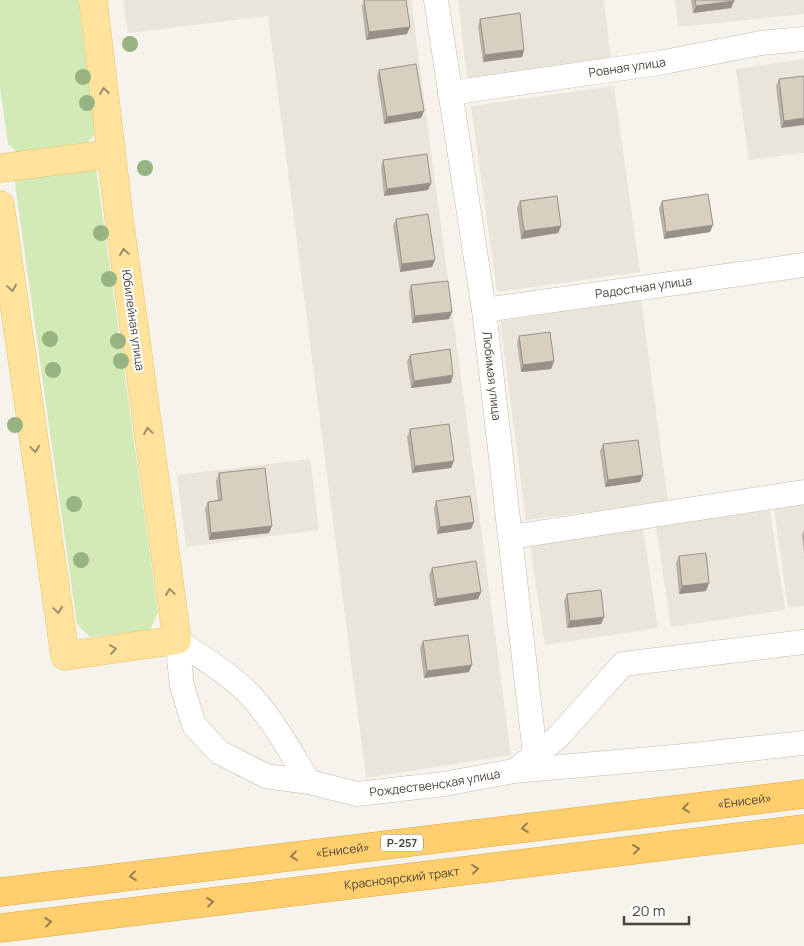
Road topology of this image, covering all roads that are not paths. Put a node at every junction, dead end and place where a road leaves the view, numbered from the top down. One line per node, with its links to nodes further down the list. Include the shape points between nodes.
1 (93, 0): 5 (main road, Юбилейная улица, one-way to 1)
2 (436, 0): 4 (street, Любимая улица)
3 (804, 39): 4 (street, Ровная улица)
4 (450, 93): 9 (street, Любимая улица)
5 (111, 154): 6 (main road); 12 (main road, Юбилейная улица, one-way to 5)
6 (0, 168)
7 (0, 205): 12 (main road, one-way to 12, via 65,656)
8 (804, 265): 9 (street, Радостная улица)
9 (484, 310): 11 (street, Любимая улица)
10 (804, 492): 11 (street)
11 (511, 537): 15 (street, Любимая улица)
12 (176, 640): 17 (street, via 250,694 269,717); 17 (street, Рождественская улица, via 182,686 194,725 219,752 266,776)
13 (804, 642): 15 (street, Рождественская улица, via 623,664 557,738)
14 (804, 743): 16 (street)
15 (535, 754): 16 (street, Рождественская улица)
16 (514, 771): 17 (street, Рождественская улица, via 444,784 356,794)
17 (309, 782)
18 (804, 794): 20 (highway, «Енисей» / Р-257, one-way to 20)
19 (804, 829): 21 (highway, Красноярский тракт, one-way to 19)
20 (0, 892)
21 (0, 928)

